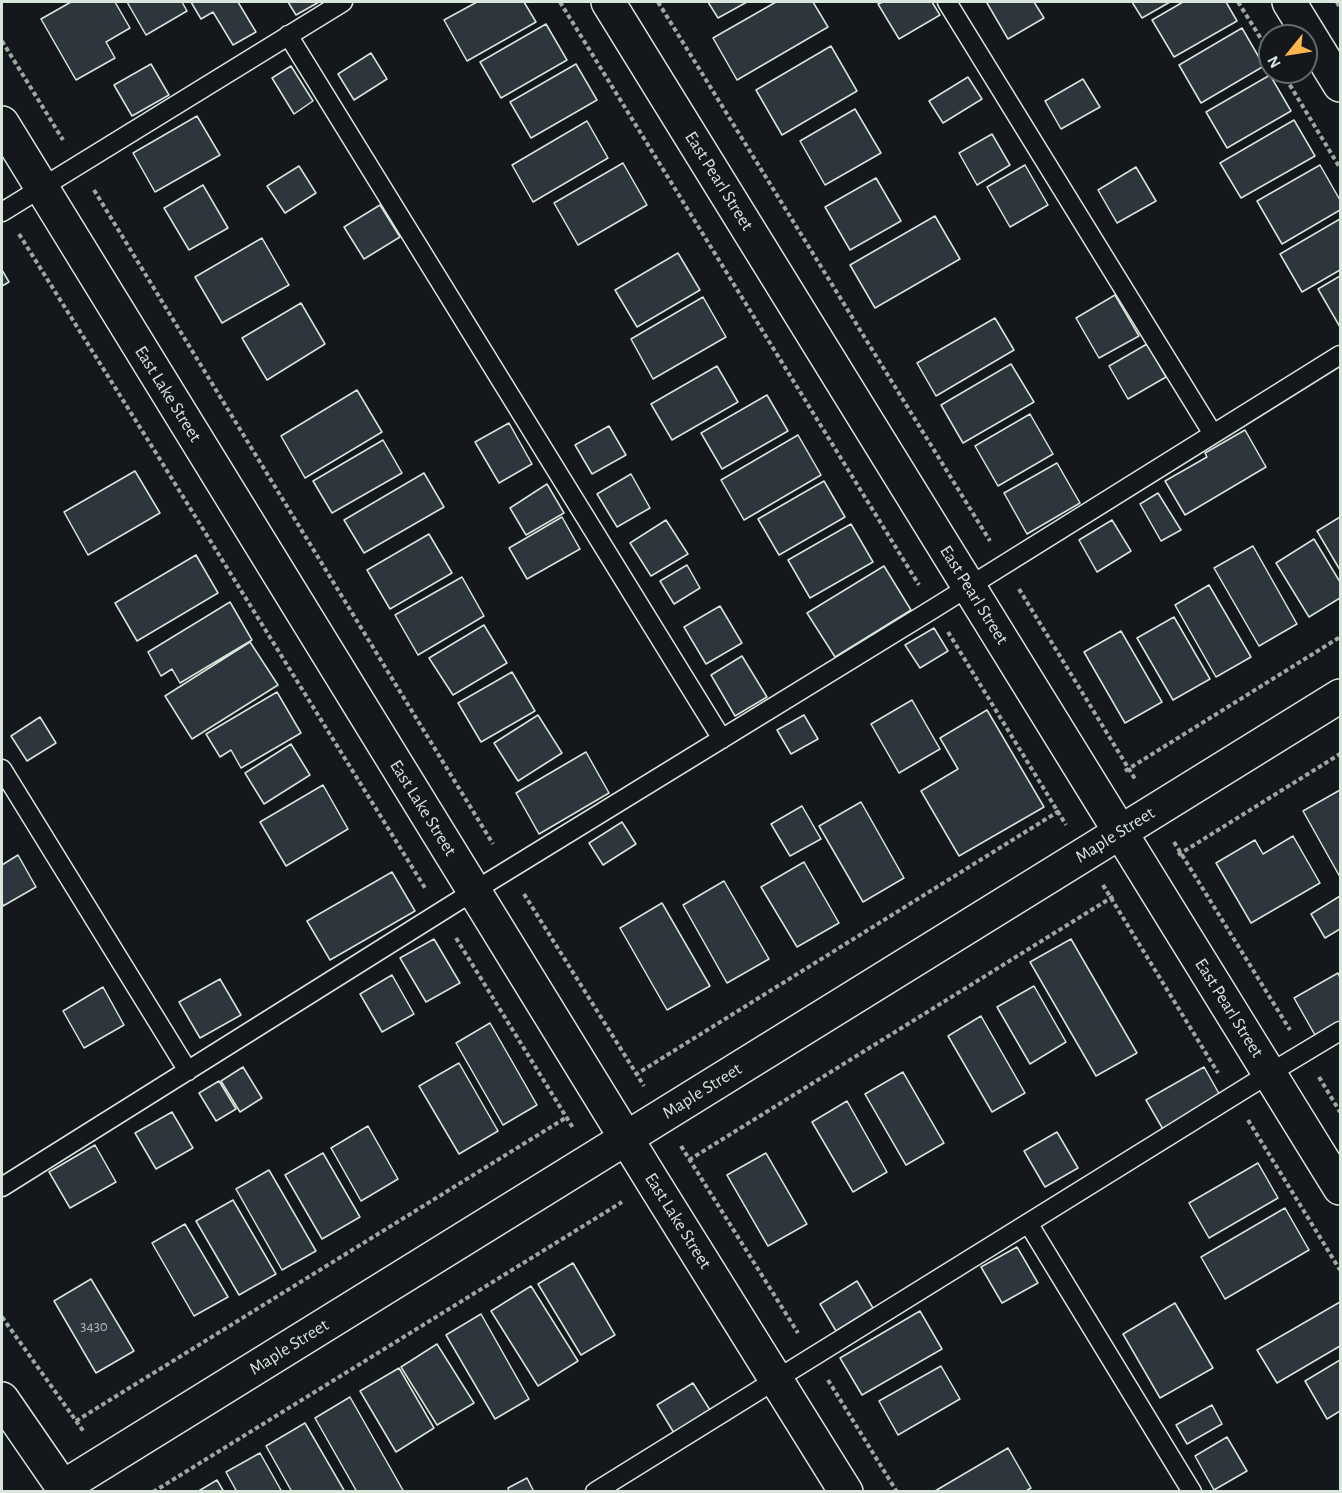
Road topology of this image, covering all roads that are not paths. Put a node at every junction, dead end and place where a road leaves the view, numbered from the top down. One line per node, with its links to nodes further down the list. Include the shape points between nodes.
1 (343, 2): 5 (lane)
2 (608, 2): 12 (street, East Pearl Street)
3 (947, 2): 11 (lane)
4 (1289, 2): 6 (street)
5 (288, 35): 8 (lane); 14 (lane)
6 (1341, 85)
7 (2, 123): 8 (street, East Lake Street)
8 (41, 187): 9 (lane); 17 (street, East Lake Street)
9 (3, 211)
10 (1341, 355): 11 (lane)
11 (1213, 434): 12 (lane)
12 (969, 586): 14 (lane); 16 (street, East Pearl Street)
13 (1341, 696): 16 (street, Maple Street)
14 (722, 739): 17 (lane)
15 (2, 770): 19 (lane)
16 (1120, 832): 20 (street, East Pearl Street); 21 (street, Maple Street)
17 (474, 891): 19 (lane); 21 (street, East Lake Street)
18 (1341, 1031): 20 (lane)
19 (188, 1071): 22 (lane)
20 (1270, 1073): 23 (street, East Pearl Street); 24 (lane)
21 (627, 1138): 25 (street, East Lake Street); 27 (street, Maple Street)
22 (2, 1187)
23 (1341, 1188)
24 (1028, 1223): 25 (lane); 30 (lane)
25 (776, 1379): 28 (lane); 29 (street, East Lake Street)
26 (2, 1399): 27 (street)
27 (64, 1489)
28 (595, 1491)
29 (846, 1491)
30 (1192, 1491)

